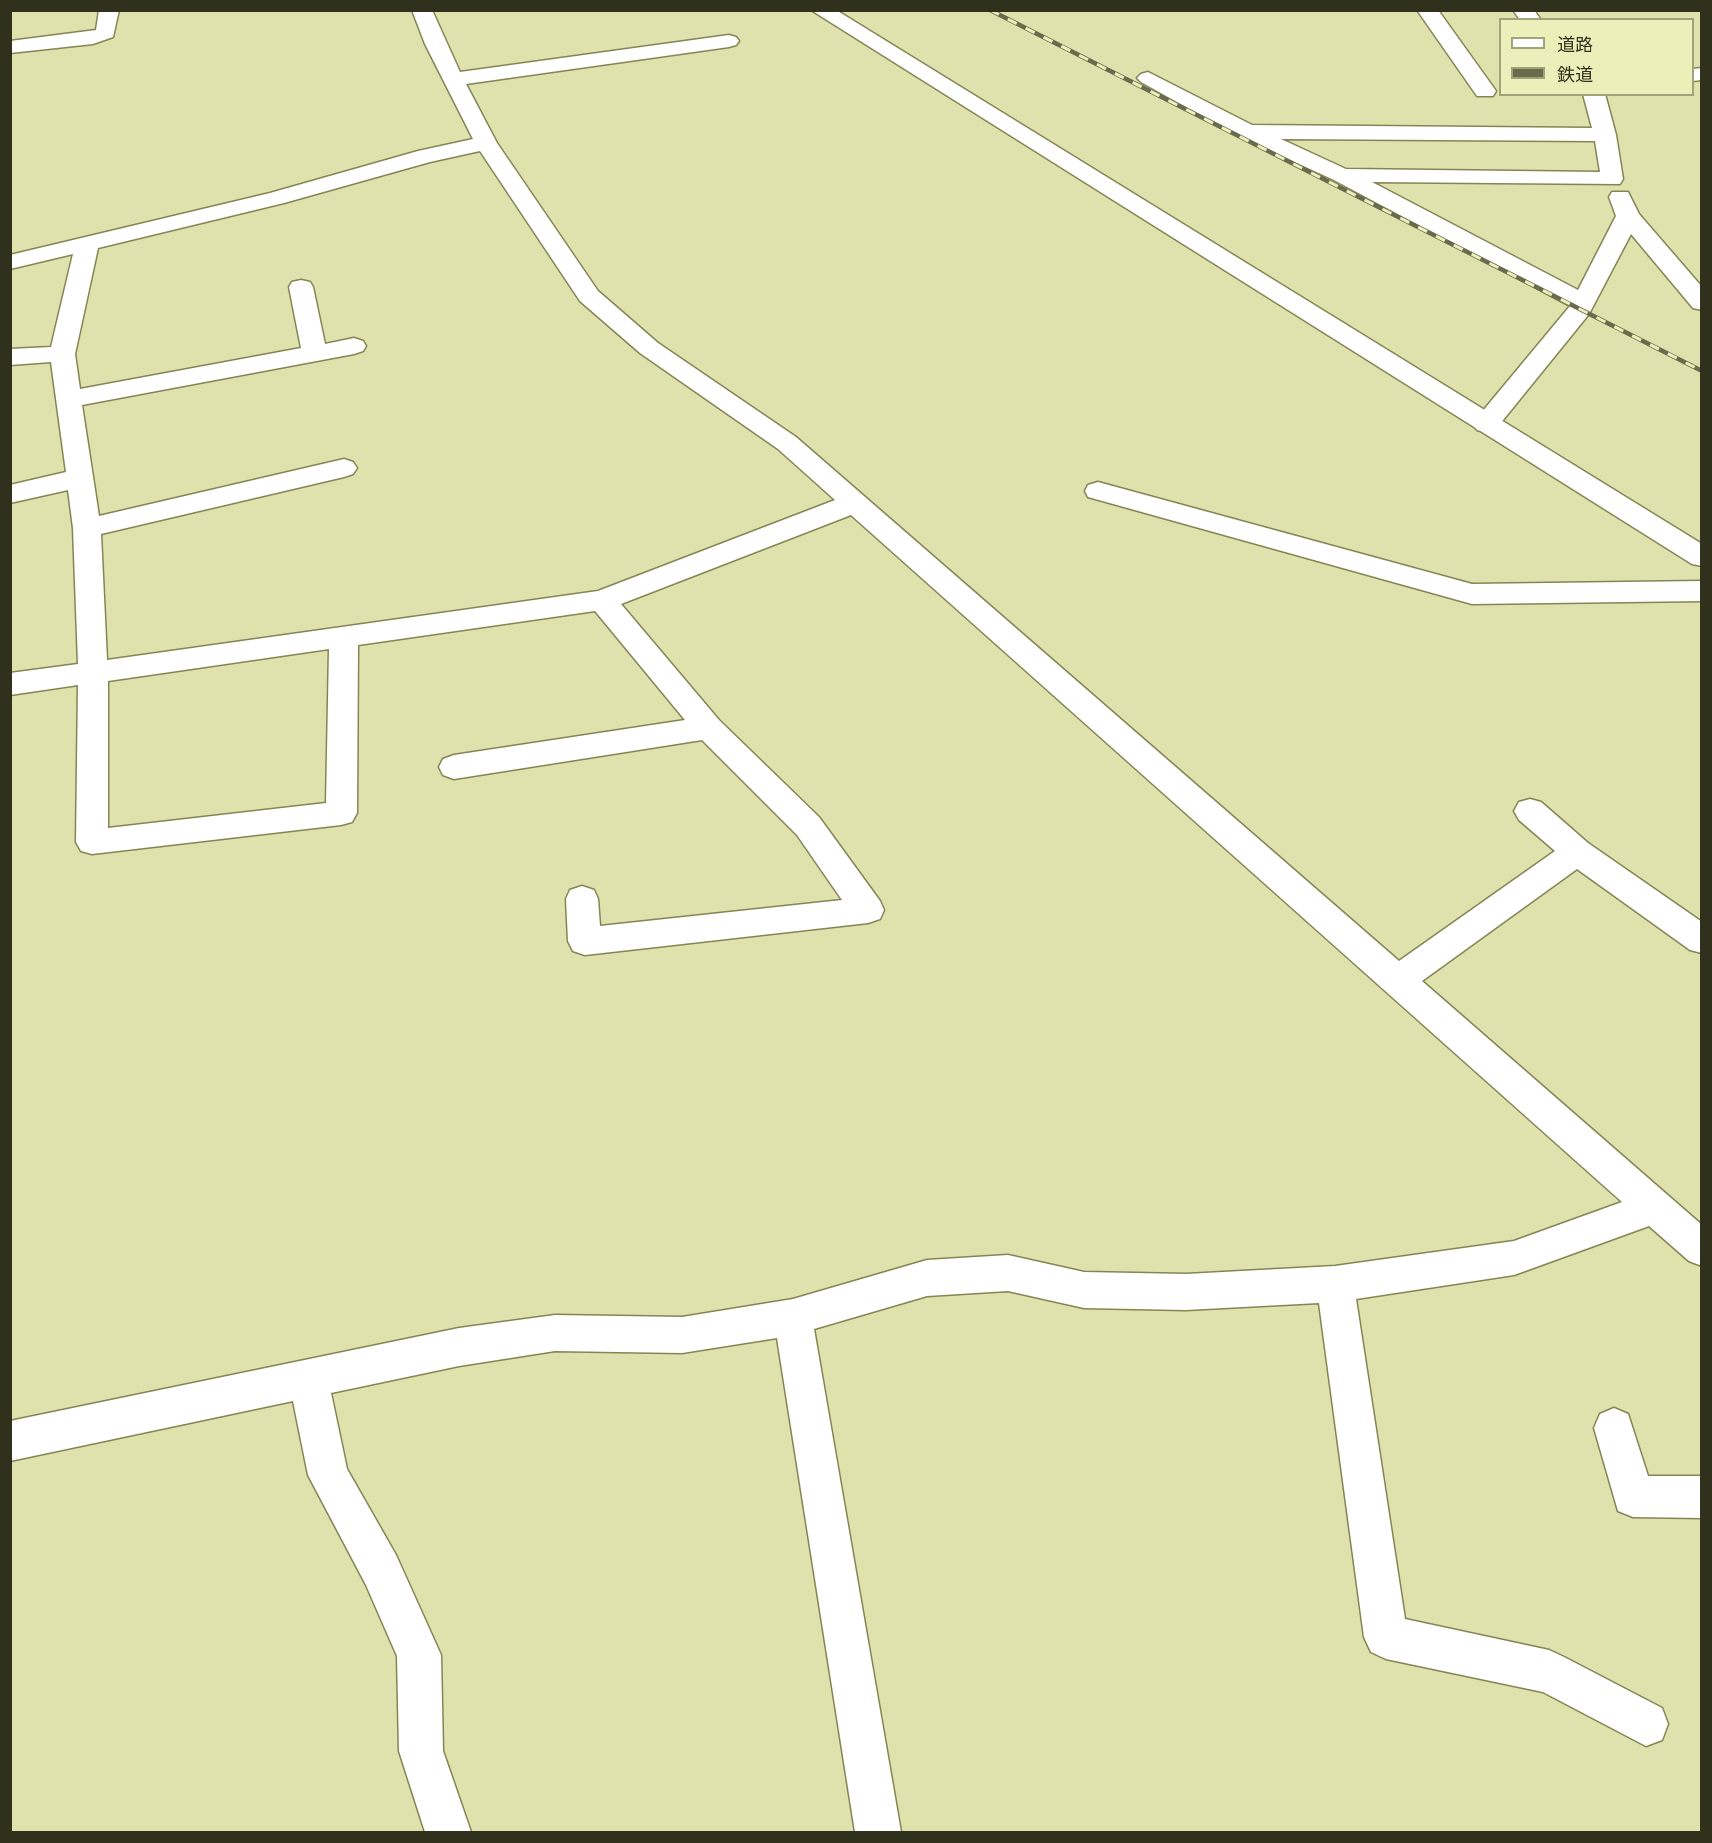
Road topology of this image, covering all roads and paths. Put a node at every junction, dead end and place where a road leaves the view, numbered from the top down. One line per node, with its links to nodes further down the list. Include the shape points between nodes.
1 (109, 10): 6 (street, via 106,33 93,38)
2 (422, 10): 8 (street)
3 (821, 10): 27 (street)
4 (1427, 10): 9 (street)
5 (729, 41): 8 (street)
6 (10, 47)
7 (1148, 78): 11 (street)
8 (453, 79): 13 (street)
9 (1485, 91)
10 (1595, 96): 12 (street)
11 (1248, 132): 12 (street); 14 (street)
12 (1605, 135): 15 (street)
13 (486, 142): 17 (street, via 276,198); 32 (street, via 589,296 649,348 787,443)
14 (1342, 175): 15 (street); 20 (street)
15 (1612, 179): 16 (street)
16 (1628, 216): 20 (street); 21 (street)
17 (88, 242): 18 (street); 24 (street)
18 (10, 262)
19 (301, 287): 23 (street)
20 (1583, 303): 27 (street)
21 (1701, 303)
22 (354, 346): 23 (street)
23 (314, 353): 26 (street)
24 (62, 354): 25 (street); 26 (street)
25 (10, 357)
26 (69, 399): 29 (street)
27 (1486, 424): 34 (street)
28 (345, 468): 33 (street)
29 (80, 478): 31 (street); 33 (street)
30 (1098, 490): 35 (street, via 1472,594)
31 (10, 494)
32 (855, 503): 36 (street); 46 (street)
33 (87, 528): 38 (street)
34 (1701, 557)
35 (1701, 591)
36 (602, 600): 37 (street); 40 (street)
37 (344, 636): 38 (street); 38 (street, via 341,813 92,842)
38 (93, 672): 39 (street)
39 (10, 684)
40 (708, 728): 41 (street); 44 (street, via 808,826 868,910 585,941)
41 (454, 767)
42 (1530, 811): 43 (street)
43 (1577, 852): 45 (street); 46 (street)
44 (582, 899)
45 (1701, 940)
46 (1397, 981): 47 (street)
47 (1653, 1208): 48 (street); 49 (street, via 1514,1258)
48 (1701, 1250)
49 (1335, 1284): 50 (street, via 1186,1292 1084,1290 1008,1273 927,1278); 55 (street, via 1386,1637 1549,1672)
50 (793, 1317): 51 (street, via 682,1335 555,1333 459,1347); 57 (street)
51 (308, 1378): 53 (street); 56 (street, via 328,1475 381,1570 419,1655 421,1751)
52 (1614, 1428): 54 (street, via 1633,1496)
53 (10, 1441)
54 (1701, 1497)
55 (1646, 1724)
56 (448, 1833)
57 (878, 1833)

